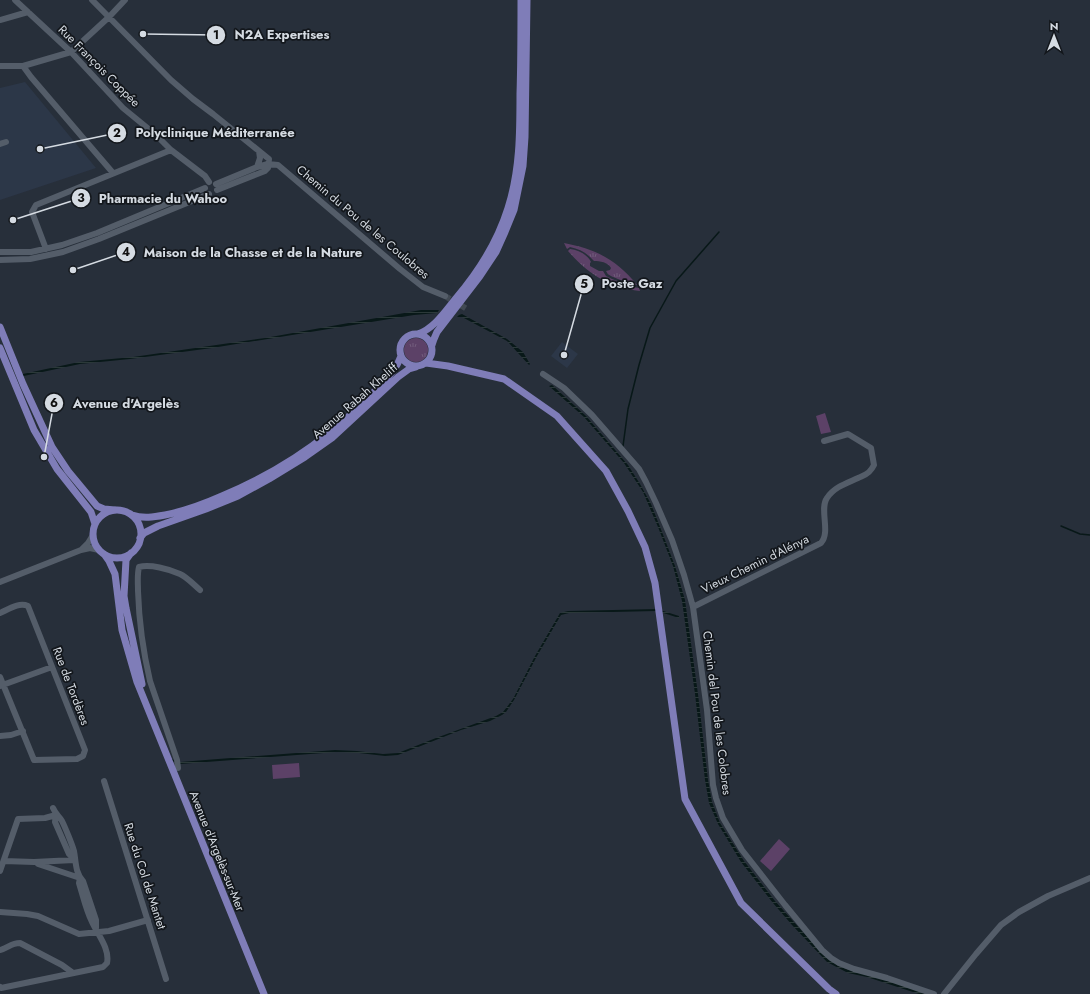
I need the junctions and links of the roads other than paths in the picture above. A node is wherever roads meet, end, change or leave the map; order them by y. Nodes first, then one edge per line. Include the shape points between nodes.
1 (15, 0) edge
2 (92, 0) edge
3 (125, 0) edge
4 (521, 0) edge
5 (527, 0) edge
6 (28, 12) junction
7 (108, 17) junction
8 (0, 20) edge
9 (71, 52) junction
10 (0, 66) edge
11 (23, 66) junction
12 (171, 150) junction
13 (259, 151) junction
14 (260, 158) junction
15 (268, 164) junction
16 (257, 167) junction
17 (113, 173) junction
18 (208, 182) junction
19 (216, 187) junction
20 (205, 188) junction
21 (209, 194) junction
22 (46, 249) junction
23 (0, 252) edge
24 (0, 260) edge
25 (445, 296) tunnel mouth
26 (0, 327) edge
27 (418, 334) junction
28 (0, 348) edge
29 (432, 349) junction
30 (401, 356) junction
31 (426, 363) junction
32 (448, 366) junction
33 (416, 367) junction
34 (543, 374) dead end
35 (824, 441) dead end
36 (115, 510) junction
37 (132, 515) junction
38 (95, 524) junction
39 (93, 535) junction
40 (140, 538) junction
41 (81, 550) junction
42 (101, 552) junction
43 (131, 553) junction
44 (0, 582) edge
45 (200, 590) dead end
46 (693, 607) junction
47 (0, 613) edge
48 (52, 667) junction
49 (0, 677) edge
50 (2, 686) edge
51 (151, 716) junction
52 (23, 731) junction
53 (0, 736) edge
54 (178, 768) dead end
55 (104, 781) dead end
56 (53, 808) dead end
57 (56, 815) junction
58 (74, 860) junction
59 (4, 861) junction
60 (34, 862) junction
61 (0, 871) edge
62 (80, 878) junction
63 (1090, 878) edge
64 (0, 912) edge
65 (148, 920) junction
66 (97, 932) junction
67 (0, 950) edge
68 (73, 973) junction
69 (166, 979) dead end
70 (0, 987) edge
71 (264, 994) edge
72 (836, 994) edge
73 (934, 994) edge
74 (944, 994) edge

1 - 6 street, Rue François Coppée
2 - 7 street
3 - 7 street
4 - 27 main road via 520,135 518,165 508,208 490,250 475,274 442,316 425,332
5 - 29 main road via 525,137 523,166 514,210 496,252 438,332
6 - 8 street
6 - 9 street, Rue François Coppée
7 - 9 street
7 - 13 street via 171,80
9 - 11 street
9 - 12 street, Rue François Coppée via 123,108
10 - 11 street
11 - 17 street
12 - 17 street
12 - 18 street, Rue François Coppée via 205,176
13 - 14 street
13 - 15 street via 269,159
14 - 15 street, Chemin du Pou de les Coulobres
14 - 16 street
15 - 16 street
15 - 19 street via 265,171
15 - 25 street, Chemin du Pou de les Coulobres via 278,165 423,287
16 - 19 street
17 - 22 street via 36,204 32,212
18 - 19 street via 214,182
18 - 20 street
19 - 21 street via 214,194
20 - 21 street
20 - 22 street via 97,233
21 - 24 street via 99,240 62,252 30,259
22 - 23 street via 31,252
26 - 36 main road via 52,447 97,506
27 - 29 main road via 427,338
27 - 30 main road via 409,335 402,342
28 - 38 main road via 34,430 57,469 91,512
29 - 31 main road
29 - 32 main road via 437,361
30 - 33 main road via 407,363
30 - 37 main road, Avenue Rabah Kheliff via 397,366 356,410 330,433 286,463 236,490 190,508 156,516
31 - 32 main road
31 - 33 main road
32 - 72 main road via 504,379 557,416 606,471 645,547 655,583 685,799 741,903
33 - 40 main road, Avenue Rabah Kheliff via 398,377 332,438 305,457 238,496 158,526
34 - 46 street, Chemin del Pou de les Colobres via 564,388 592,415 639,469 672,540
35 - 46 street, Vieux Chemin d’Alénya via 848,434 872,448 874,465 870,472 840,486 827,498 824,540
36 - 37 main road
36 - 38 main road via 103,514
37 - 40 main road via 140,528
38 - 39 main road
39 - 41 street
39 - 42 main road
40 - 43 main road
41 - 42 street via 90,548
41 - 44 street
42 - 43 main road via 117,558
42 - 51 main road, Avenue d'Argelès-sur-Mer via 109,561 114,574 128,652
43 - 51 main road, Avenue d'Argelès-sur-Mer via 126,560 124,596 138,668
45 - 54 street via 181,574 145,565 139,567 140,627 147,670
46 - 73 street, Chemin del Pou de les Colobres via 716,798 723,818 742,850 822,950 832,958 854,969
47 - 48 street, Rue de Tordères via 19,605 28,606
48 - 50 street
48 - 52 street, Rue de Tordères via 85,750 84,756 77,759 34,760
49 - 50 street
50 - 52 street
51 - 71 main road, Avenue d'Argelès-sur-Mer
52 - 53 street
55 - 65 street, Rue du Col de Mantet
56 - 57 street
57 - 58 street via 61,820 74,852
57 - 59 street via 18,819
58 - 60 street
58 - 62 street
59 - 60 street
59 - 61 street
60 - 62 street
62 - 66 street via 96,920
63 - 74 street via 1048,896 1019,912 1001,926
64 - 66 street via 38,916 79,934
65 - 66 street
65 - 69 street, Rue du Col de Mantet
66 - 68 street via 108,958 107,963 103,967
67 - 68 street via 13,943 20,943
68 - 70 street

